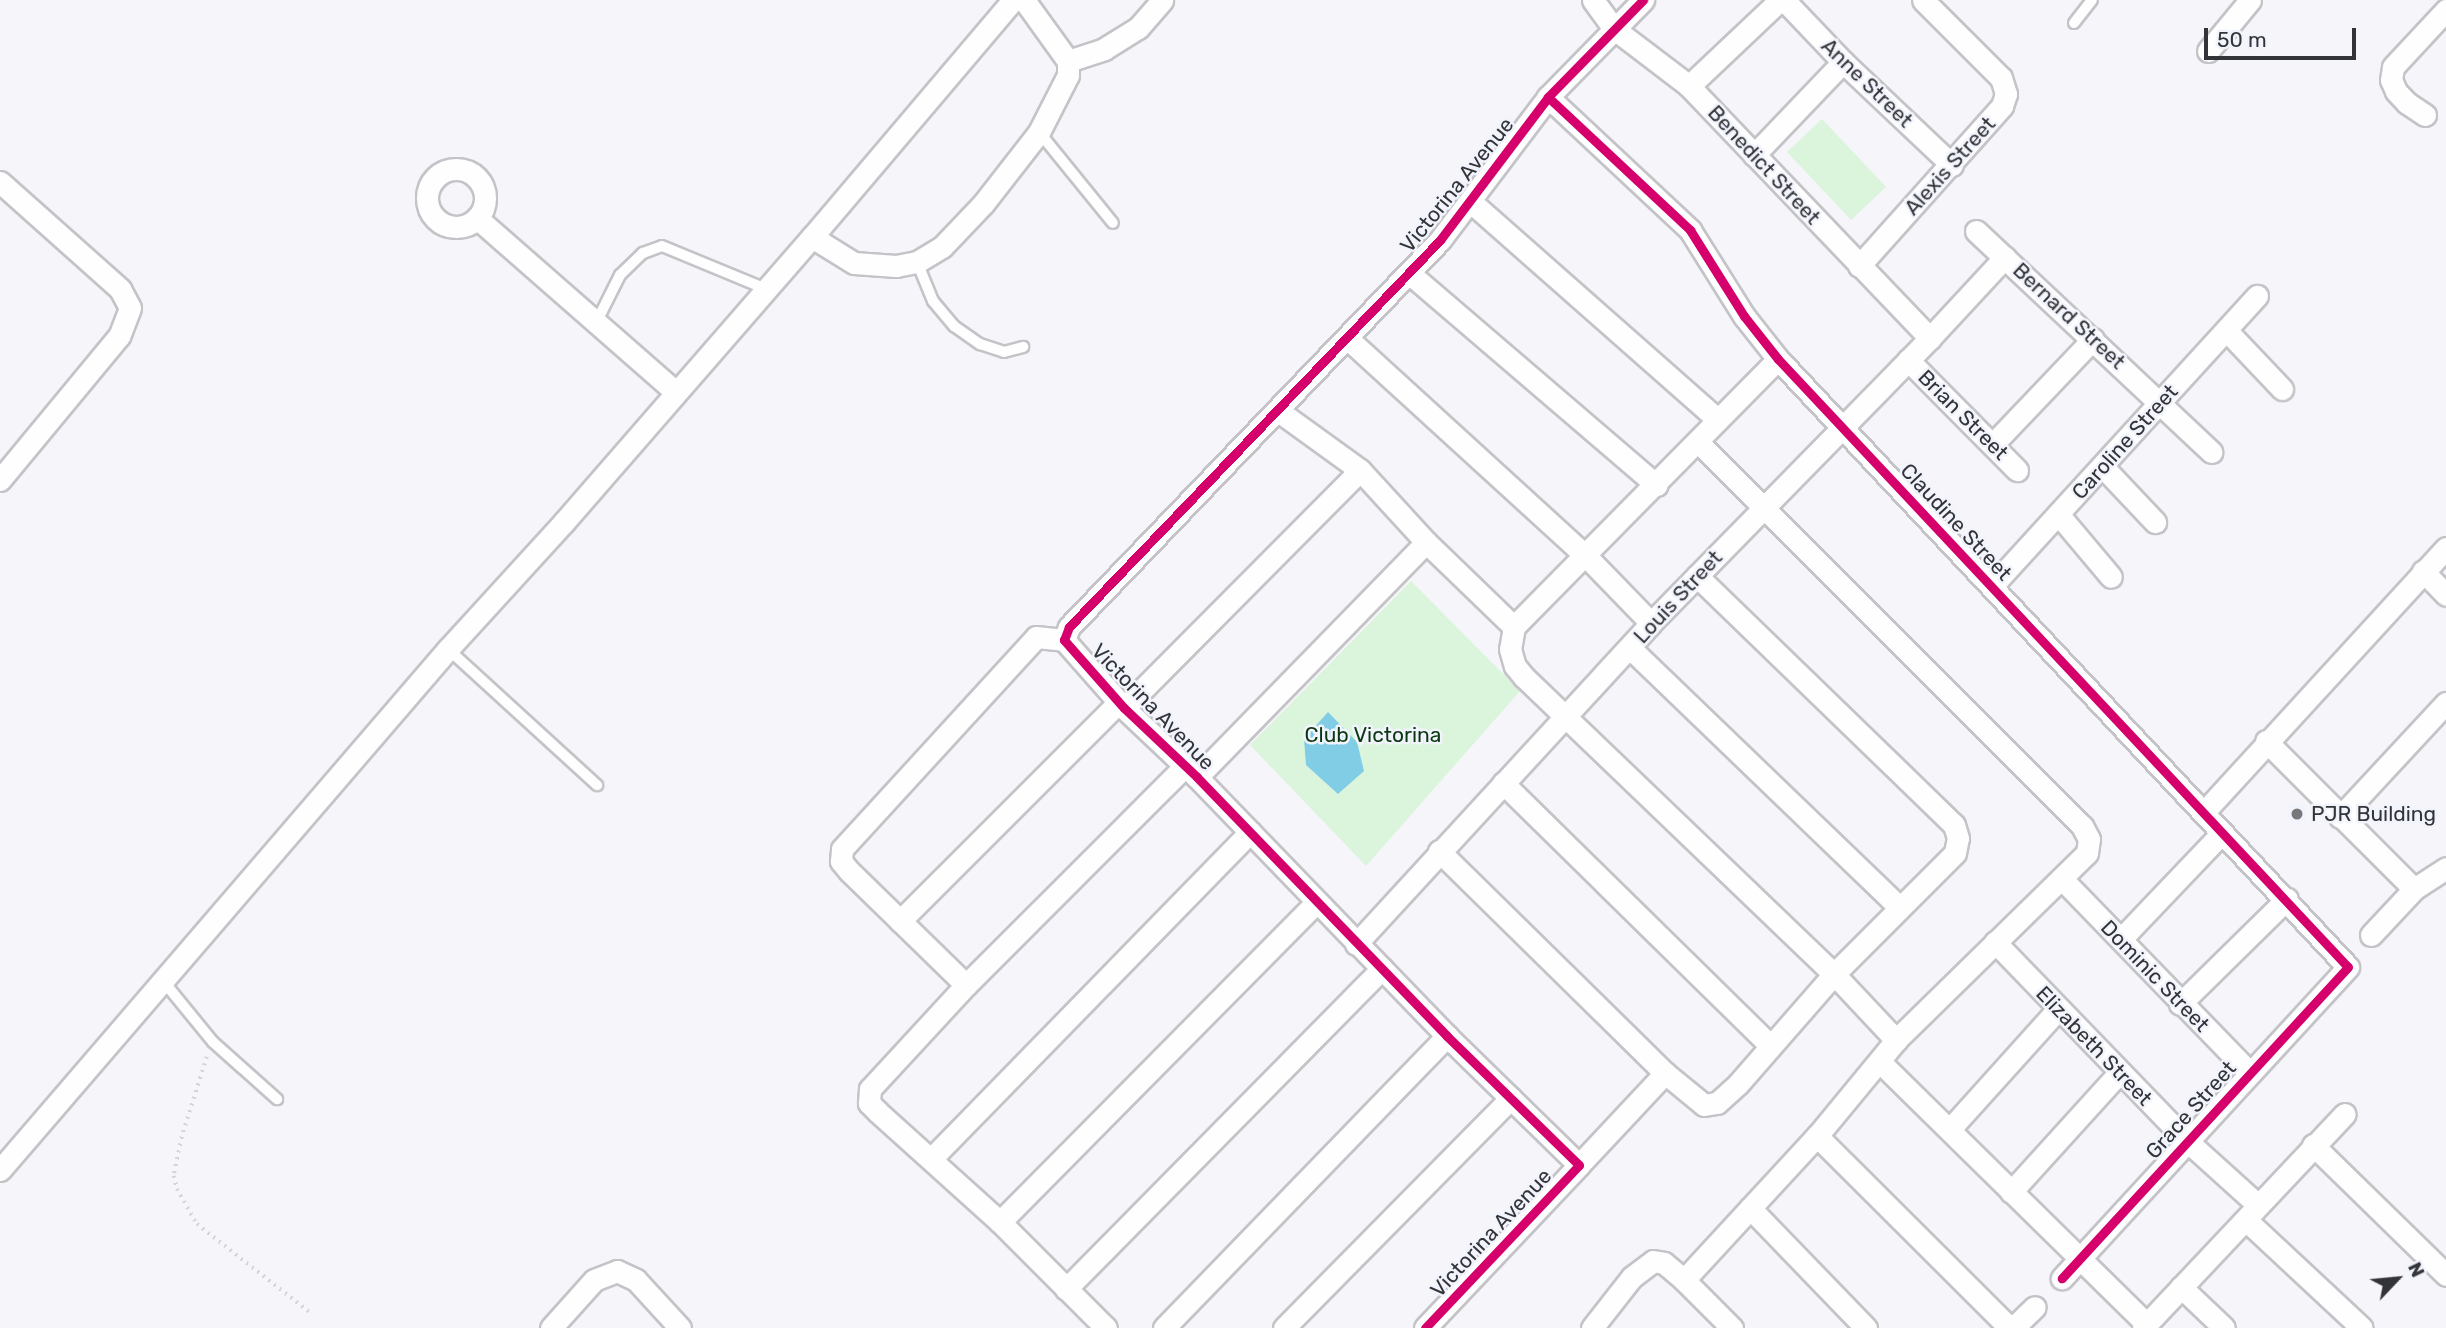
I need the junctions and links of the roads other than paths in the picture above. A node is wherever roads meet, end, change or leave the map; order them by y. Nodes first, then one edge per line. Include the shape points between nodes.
1 (1013, 0) edge
2 (1024, 0) edge
3 (1162, 0) edge
4 (1593, 0) edge
5 (1643, 0) edge
6 (1782, 0) edge
7 (1923, 0) edge
8 (2091, 0) edge
9 (2250, 0) edge
10 (2446, 10) edge
11 (2074, 23) dead end
12 (1614, 28) junction
13 (2208, 51) dead end
14 (1068, 61) junction
15 (1843, 62) junction
16 (1689, 86) junction
17 (1548, 97) junction
18 (2425, 115) dead end
19 (1039, 132) junction
20 (1754, 155) junction
21 (1952, 165) junction
22 (0, 182) edge
23 (1471, 202) junction
24 (477, 218) dead end
25 (1113, 223) dead end
26 (1976, 231) dead end
27 (812, 237) junction
28 (2005, 257) junction
29 (917, 262) junction
30 (1859, 265) junction
31 (1409, 273) junction
32 (766, 289) junction
33 (2257, 296) dead end
34 (596, 323) junction
35 (2227, 331) junction
36 (1347, 338) junction
37 (1930, 338) junction
38 (2093, 339) junction
39 (1023, 347) dead end
40 (1778, 359) junction
41 (1908, 360) junction
42 (2282, 388) dead end
43 (676, 392) junction
44 (2160, 403) junction
45 (1277, 410) junction
46 (1718, 421) junction
47 (1843, 426) junction
48 (1699, 443) junction
49 (1993, 444) junction
50 (2211, 452) dead end
51 (2103, 467) junction
52 (1360, 470) junction
53 (2017, 470) dead end
54 (0, 480) edge
55 (1656, 485) junction
56 (1762, 509) junction
57 (2059, 514) junction
58 (2155, 523) dead end
59 (1426, 542) junction
60 (2446, 548) edge
61 (1586, 556) junction
62 (2423, 572) junction
63 (1697, 576) junction
64 (2111, 577) dead end
65 (1992, 586) junction
66 (2446, 595) edge
67 (1651, 623) junction
68 (1514, 627) junction
69 (1064, 640) junction
70 (1630, 648) junction
71 (448, 649) junction
72 (2446, 704) edge
73 (1122, 705) junction
74 (1564, 715) junction
75 (2266, 741) junction
76 (1191, 772) junction
77 (1503, 783) junction
78 (597, 785) dead end
79 (2204, 811) junction
80 (2340, 817) junction
81 (1250, 832) junction
82 (2222, 833) junction
83 (1439, 851) junction
84 (2446, 867) edge
85 (2062, 879) junction
86 (2414, 888) junction
87 (2287, 900) junction
88 (1317, 902) junction
89 (1899, 907) junction
90 (900, 921) junction
91 (2371, 935) dead end
92 (2121, 939) junction
93 (1995, 942) junction
94 (1356, 944) junction
95 (2348, 967) joint
96 (1382, 969) junction
97 (1834, 974) junction
98 (164, 982) junction
99 (967, 985) junction
100 (2180, 1004) junction
101 (2058, 1009) junction
102 (1447, 1036) junction
103 (1896, 1040) junction
104 (1771, 1046) junction
105 (1880, 1062) junction
106 (2249, 1072) junction
107 (1665, 1073) junction
108 (2119, 1073) junction
109 (1511, 1098) junction
110 (277, 1099) dead end
111 (2345, 1114) dead end
112 (1950, 1129) junction
113 (1817, 1136) junction
114 (2186, 1140) junction
115 (2313, 1145) junction
116 (931, 1159) junction
117 (1579, 1165) junction
118 (0, 1170) edge
119 (2011, 1192) junction
120 (1750, 1208) junction
121 (2252, 1212) junction
122 (1000, 1222) junction
123 (2079, 1259) junction
124 (2446, 1275) edge
125 (2062, 1278) dead end
126 (1684, 1280) junction
127 (2181, 1287) junction
128 (1066, 1289) junction
129 (2035, 1307) dead end
130 (2145, 1326) edge
131 (551, 1328) edge
132 (680, 1328) edge
133 (1106, 1328) edge
134 (1164, 1328) edge
135 (1284, 1328) edge
136 (1425, 1328) edge
137 (1592, 1328) edge
138 (1732, 1328) edge
139 (1866, 1328) edge
140 (2012, 1328) edge
141 (2224, 1328) edge
142 (2362, 1328) edge

1 - 27 street
2 - 14 street
3 - 14 street via 1138,28 1104,49
4 - 12 street, Benedict Street
5 - 12 street, Victorina Avenue
6 - 15 street, Anne Street
6 - 16 street
7 - 21 street, Alexis Street via 2001,78 2006,94 2002,106
8 - 11 lane
9 - 13 street
10 - 18 street via 2393,67 2391,80 2396,91
12 - 16 street, Benedict Street
12 - 17 street, Victorina Avenue
14 - 19 street via 1068,75
15 - 20 street
15 - 21 street, Anne Street
16 - 20 street, Benedict Street
17 - 23 street, Victorina Avenue
17 - 40 street, Claudine Street via 1690,230 1744,316
19 - 25 lane
19 - 29 street via 983,204 942,247
20 - 30 street, Benedict Street
21 - 30 street, Alexis Street
22 - 54 street via 120,289 130,308 119,336
23 - 31 street, Victorina Avenue
23 - 46 street
24 - 34 street
26 - 28 street, Bernard Street
27 - 29 street via 854,262 896,266
27 - 32 street
28 - 37 street, Louis Street
28 - 38 street, Bernard Street
29 - 39 lane via 933,302 954,326 980,344 1004,352
30 - 37 street, Benedict Street
31 - 36 street, Victorina Avenue
31 - 55 street
32 - 34 lane via 662,246 643,253 620,275
32 - 43 street
33 - 35 street, Caroline Street
34 - 43 street
35 - 42 street
35 - 44 street, Caroline Street
36 - 45 street, Victorina Avenue
36 - 61 street
37 - 41 street, Louis Street
38 - 44 street, Bernard Street
38 - 49 street
40 - 46 street
40 - 47 street, Claudine Street
41 - 47 street, Louis Street
41 - 49 street, Brian Street
43 - 71 street
44 - 50 street, Bernard Street
44 - 51 street, Caroline Street
45 - 52 street
45 - 69 street, Victorina Avenue via 1069,628
46 - 48 street
47 - 56 street, Louis Street
47 - 65 street, Claudine Street
48 - 55 street
48 - 56 street
49 - 53 street, Brian Street
51 - 57 street, Caroline Street
51 - 58 street
52 - 59 street
52 - 73 street
55 - 61 street
56 - 63 street, Louis Street
56 - 85 street via 2082,825 2089,839 2087,853
57 - 64 street
57 - 65 street, Caroline Street
59 - 68 street
59 - 76 street
60 - 62 street
61 - 67 street
61 - 68 street
62 - 66 street
62 - 75 street
63 - 67 street, Louis Street
63 - 89 street via 1954,825 1958,838 1955,853
65 - 79 street, Claudine Street
67 - 70 street, Louis Street
68 - 74 street via 1510,649 1516,666
69 - 73 street, Victorina Avenue
69 - 90 street via 1036,637 842,849 841,861 849,871
70 - 74 street, Louis Street
70 - 89 street
71 - 78 lane
71 - 98 street
72 - 80 street
73 - 76 street, Victorina Avenue
73 - 90 street
74 - 77 street, Louis Street
74 - 97 street
75 - 79 street
75 - 80 street
76 - 81 street, Victorina Avenue
76 - 99 street
77 - 83 street, Louis Street
77 - 104 street
79 - 82 street, Claudine Street
80 - 86 street
81 - 88 street, Victorina Avenue
81 - 116 street
82 - 87 street, Claudine Street
82 - 92 street
83 - 94 street, Louis Street
83 - 107 street
84 - 86 street
85 - 92 street, Dominic Street
85 - 93 street
86 - 91 street
87 - 95 street, Claudine Street
87 - 100 street
88 - 94 street, Victorina Avenue
88 - 122 street
89 - 97 street
90 - 99 street
92 - 100 street, Dominic Street
93 - 101 street, Elizabeth Street
93 - 103 street
94 - 96 street, Victorina Avenue
95 - 106 street, Grace Street
96 - 102 street, Victorina Avenue
96 - 128 street
97 - 103 street
97 - 104 street
98 - 110 lane via 212,1042
98 - 118 street
99 - 116 street via 870,1089 869,1103
100 - 106 street, Dominic Street
101 - 108 street, Elizabeth Street
101 - 112 street
102 - 109 street, Victorina Avenue
102 - 134 street
103 - 105 street
104 - 107 street via 1717,1103 1704,1105
105 - 112 street
105 - 113 street
106 - 114 street, Grace Street
107 - 117 street
108 - 114 street, Elizabeth Street
108 - 119 street
109 - 117 street, Victorina Avenue
109 - 135 street
111 - 115 street
112 - 119 street
113 - 120 street
113 - 140 street
114 - 121 street, Elizabeth Street
114 - 123 street, Grace Street
115 - 121 street
115 - 124 street
116 - 122 street
117 - 136 street, Victorina Avenue
119 - 123 street
120 - 126 street
120 - 139 street
121 - 127 street
121 - 142 street, Elizabeth Street
122 - 128 street
123 - 125 street, Grace Street
123 - 130 street
126 - 137 street via 1664,1263 1653,1261 1632,1277
126 - 138 street
127 - 130 street
127 - 141 street
128 - 133 street
129 - 140 street
131 - 132 street via 594,1280 617,1271 636,1280

